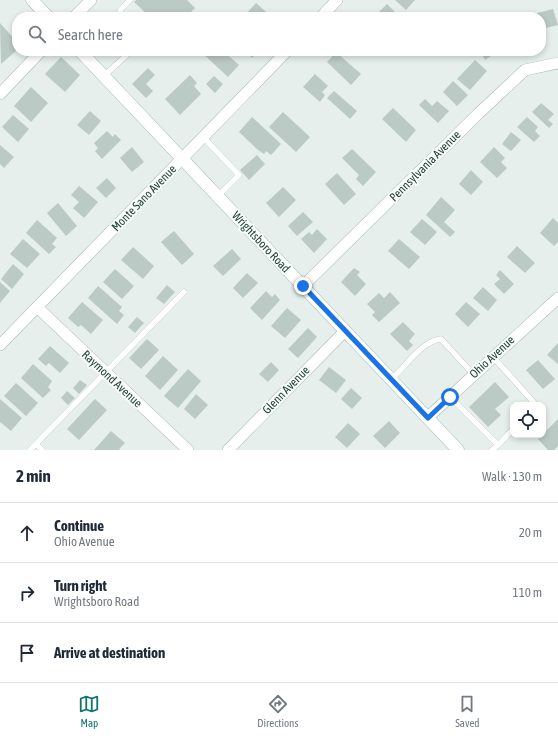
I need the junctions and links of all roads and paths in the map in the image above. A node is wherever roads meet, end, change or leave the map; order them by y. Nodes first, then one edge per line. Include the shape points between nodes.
1 (32, 0) edge
2 (91, 0) edge
3 (130, 0) edge
4 (337, 0) edge
5 (43, 12) edge
6 (79, 12) edge
7 (120, 12) edge
8 (325, 12) edge
9 (37, 56) edge
10 (85, 56) edge
11 (126, 56) edge
12 (282, 56) edge
13 (558, 63) edge
14 (104, 76) junction
15 (0, 94) edge
16 (203, 138) junction
17 (182, 159) junction
18 (218, 197) junction
19 (303, 286) junction
20 (184, 292) dead end
21 (558, 298) edge
22 (37, 307) junction
23 (345, 331) junction
24 (0, 345) edge
25 (493, 357) junction
26 (105, 372) junction
27 (474, 375) junction
28 (391, 380) junction
29 (450, 397) junction
30 (533, 402) edge
31 (428, 418) junction
32 (510, 432) edge
33 (36, 444) junction
34 (498, 445) junction
35 (30, 450) edge
36 (42, 450) edge
37 (188, 450) edge
38 (228, 450) edge
39 (458, 450) edge
40 (492, 450) edge

1 - 5 main road
2 - 6 street
3 - 7 lane
4 - 8 street
9 - 15 street
10 - 14 main road, Wrightsboro Road
11 - 14 lane
12 - 16 street, Monte Sano Avenue
13 - 19 street, Pennsylvania Avenue via 525,70
14 - 17 main road, Wrightsboro Road
16 - 17 street, Monte Sano Avenue
16 - 18 lane via 239,175
17 - 18 main road, Wrightsboro Road
17 - 22 street, Monte Sano Avenue
18 - 19 main road, Wrightsboro Road
19 - 23 main road, Wrightsboro Road
20 - 26 lane
21 - 25 street, Ohio Avenue
22 - 24 street, Monte Sano Avenue
22 - 26 street, Raymond Avenue
23 - 28 main road, Wrightsboro Road
23 - 38 street, Glenn Avenue
25 - 27 street, Ohio Avenue
25 - 30 lane
26 - 33 lane
26 - 37 street, Raymond Avenue
27 - 28 lane via 441,339 433,340 422,349
27 - 29 street, Ohio Avenue
28 - 31 main road, Wrightsboro Road
29 - 31 street, Ohio Avenue
29 - 34 lane
31 - 39 main road, Wrightsboro Road
32 - 34 lane
33 - 35 lane
33 - 36 lane
34 - 40 lane

